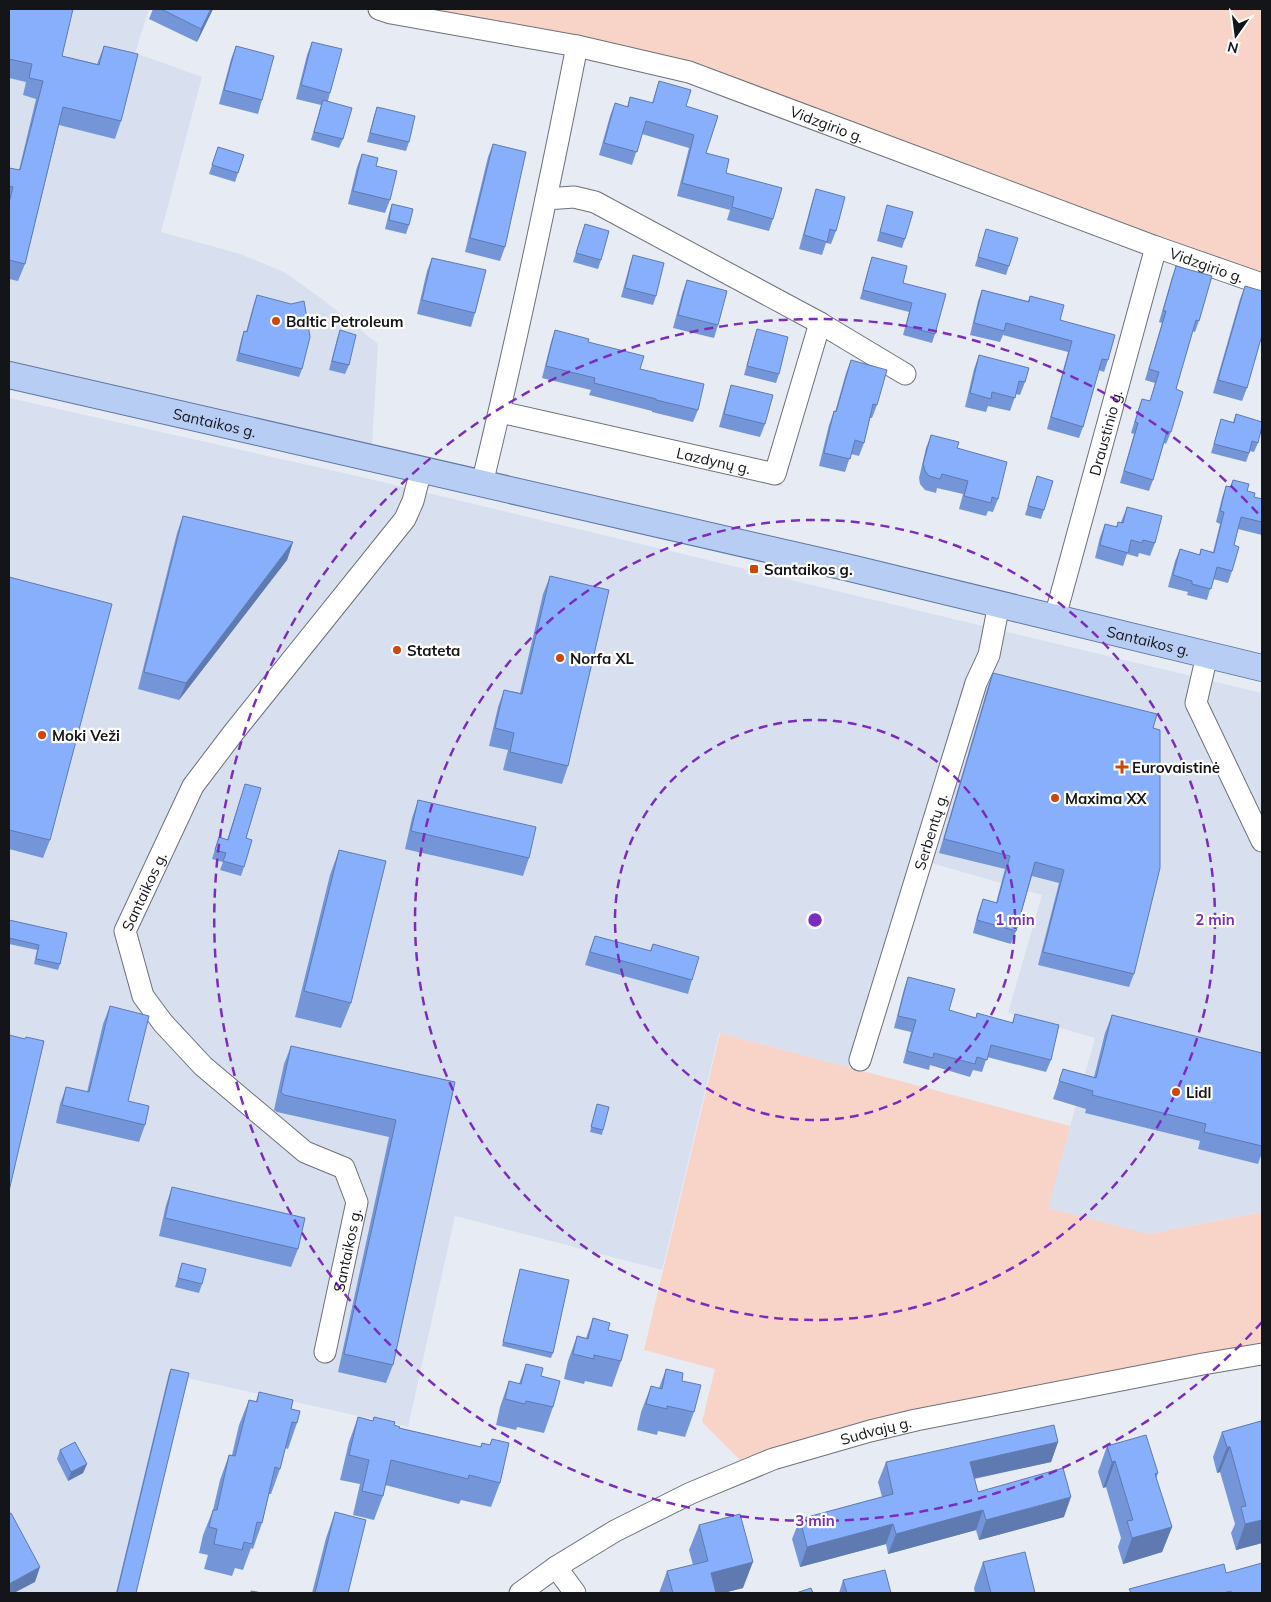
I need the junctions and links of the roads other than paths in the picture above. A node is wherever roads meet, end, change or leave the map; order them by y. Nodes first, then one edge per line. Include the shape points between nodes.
1 (379, 9) edge
2 (576, 46) junction
3 (546, 199) junction
4 (1156, 247) junction
5 (1262, 284) edge
6 (820, 323) junction
7 (905, 374) dead end
8 (9, 375) edge
9 (500, 412) junction
10 (421, 470) junction
11 (482, 484) junction
12 (999, 604) junction
13 (1055, 617) junction
14 (1207, 655) junction
15 (1262, 668) edge
16 (1262, 841) edge
17 (860, 1060) dead end
18 (325, 1352) dead end
19 (1262, 1354) edge
20 (556, 1567) junction
21 (520, 1593) edge
22 (576, 1593) edge

1 - 2 street, Vidzgirio g.
2 - 3 street
2 - 4 street, Vidzgirio g. via 689,72
3 - 6 street via 574,197 595,202
3 - 9 street
4 - 5 street, Vidzgirio g.
4 - 13 street, Draustinio g.
6 - 7 street
6 - 9 street, Lazdynų g. via 775,474
8 - 10 main road, Santaikos g.
9 - 11 street
10 - 11 main road, Santaikos g.
10 - 18 street, Santaikos g. via 404,519 193,786 125,931 143,996 169,1030 203,1066 305,1152 344,1168 357,1202
11 - 12 main road, Santaikos g.
12 - 13 main road, Santaikos g.
12 - 17 street, Serbentų g. via 989,656 976,683
13 - 14 main road, Santaikos g.
14 - 15 main road, Santaikos g.
14 - 16 street via 1196,703
19 - 20 street, Sudvajų g. via 916,1420 773,1458 651,1511
20 - 21 street, Sudvajų g.
20 - 22 street

